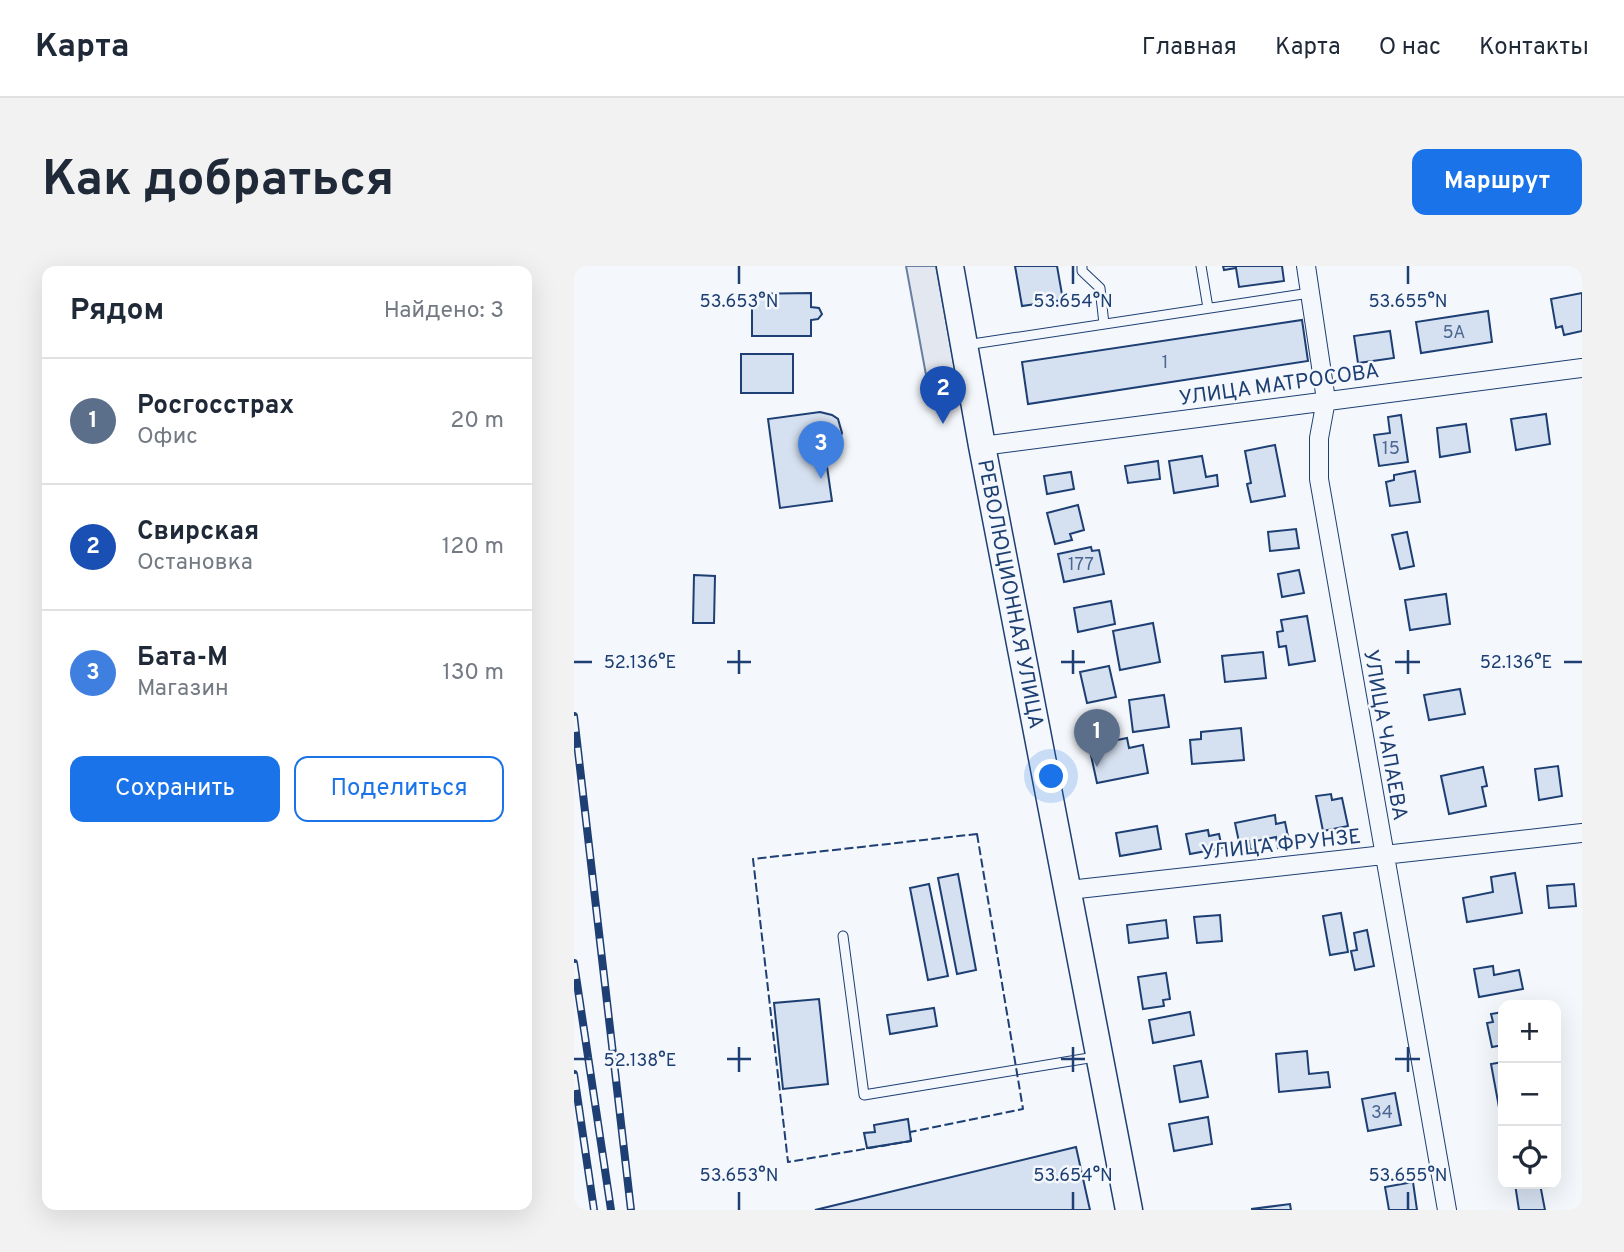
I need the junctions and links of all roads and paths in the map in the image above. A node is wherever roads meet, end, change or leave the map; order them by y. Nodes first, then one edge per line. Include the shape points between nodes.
1 (950, 266) edge
2 (1082, 266) edge
3 (1201, 266) edge
4 (1306, 266) edge
5 (1310, 293) junction
6 (1208, 308) junction
7 (1104, 324) junction
8 (964, 345) junction
9 (1582, 368) edge
10 (1326, 400) junction
11 (982, 446) junction
12 (1582, 833) edge
13 (1384, 855) junction
14 (1069, 890) junction
15 (843, 936) dead end
16 (1101, 1057) junction
17 (1129, 1210) edge
18 (1447, 1210) edge

1 - 8 main road, РЕВОЛЮЦИОННАЯ УЛИЦА
2 - 7 lane via 1100,288
3 - 6 lane
4 - 5 street, УЛИЦА ЧАПАЕВА
5 - 6 lane
5 - 10 street, УЛИЦА ЧАПАЕВА
6 - 7 lane
7 - 8 lane
8 - 11 main road, РЕВОЛЮЦИОННАЯ УЛИЦА
9 - 10 street, УЛИЦА МАТРОСОВА
10 - 11 street, УЛИЦА МАТРОСОВА
10 - 13 street, УЛИЦА ЧАПАЕВА via 1319,438 1319,479
11 - 14 main road, РЕВОЛЮЦИОННАЯ УЛИЦА
12 - 13 street, УЛИЦА ФРУНЗЕ
13 - 14 street, УЛИЦА ФРУНЗЕ
13 - 18 street, УЛИЦА ЧАПАЕВА
14 - 16 main road, РЕВОЛЮЦИОННАЯ УЛИЦА
15 - 16 lane via 864,1095
16 - 17 main road, РЕВОЛЮЦИОННАЯ УЛИЦА

